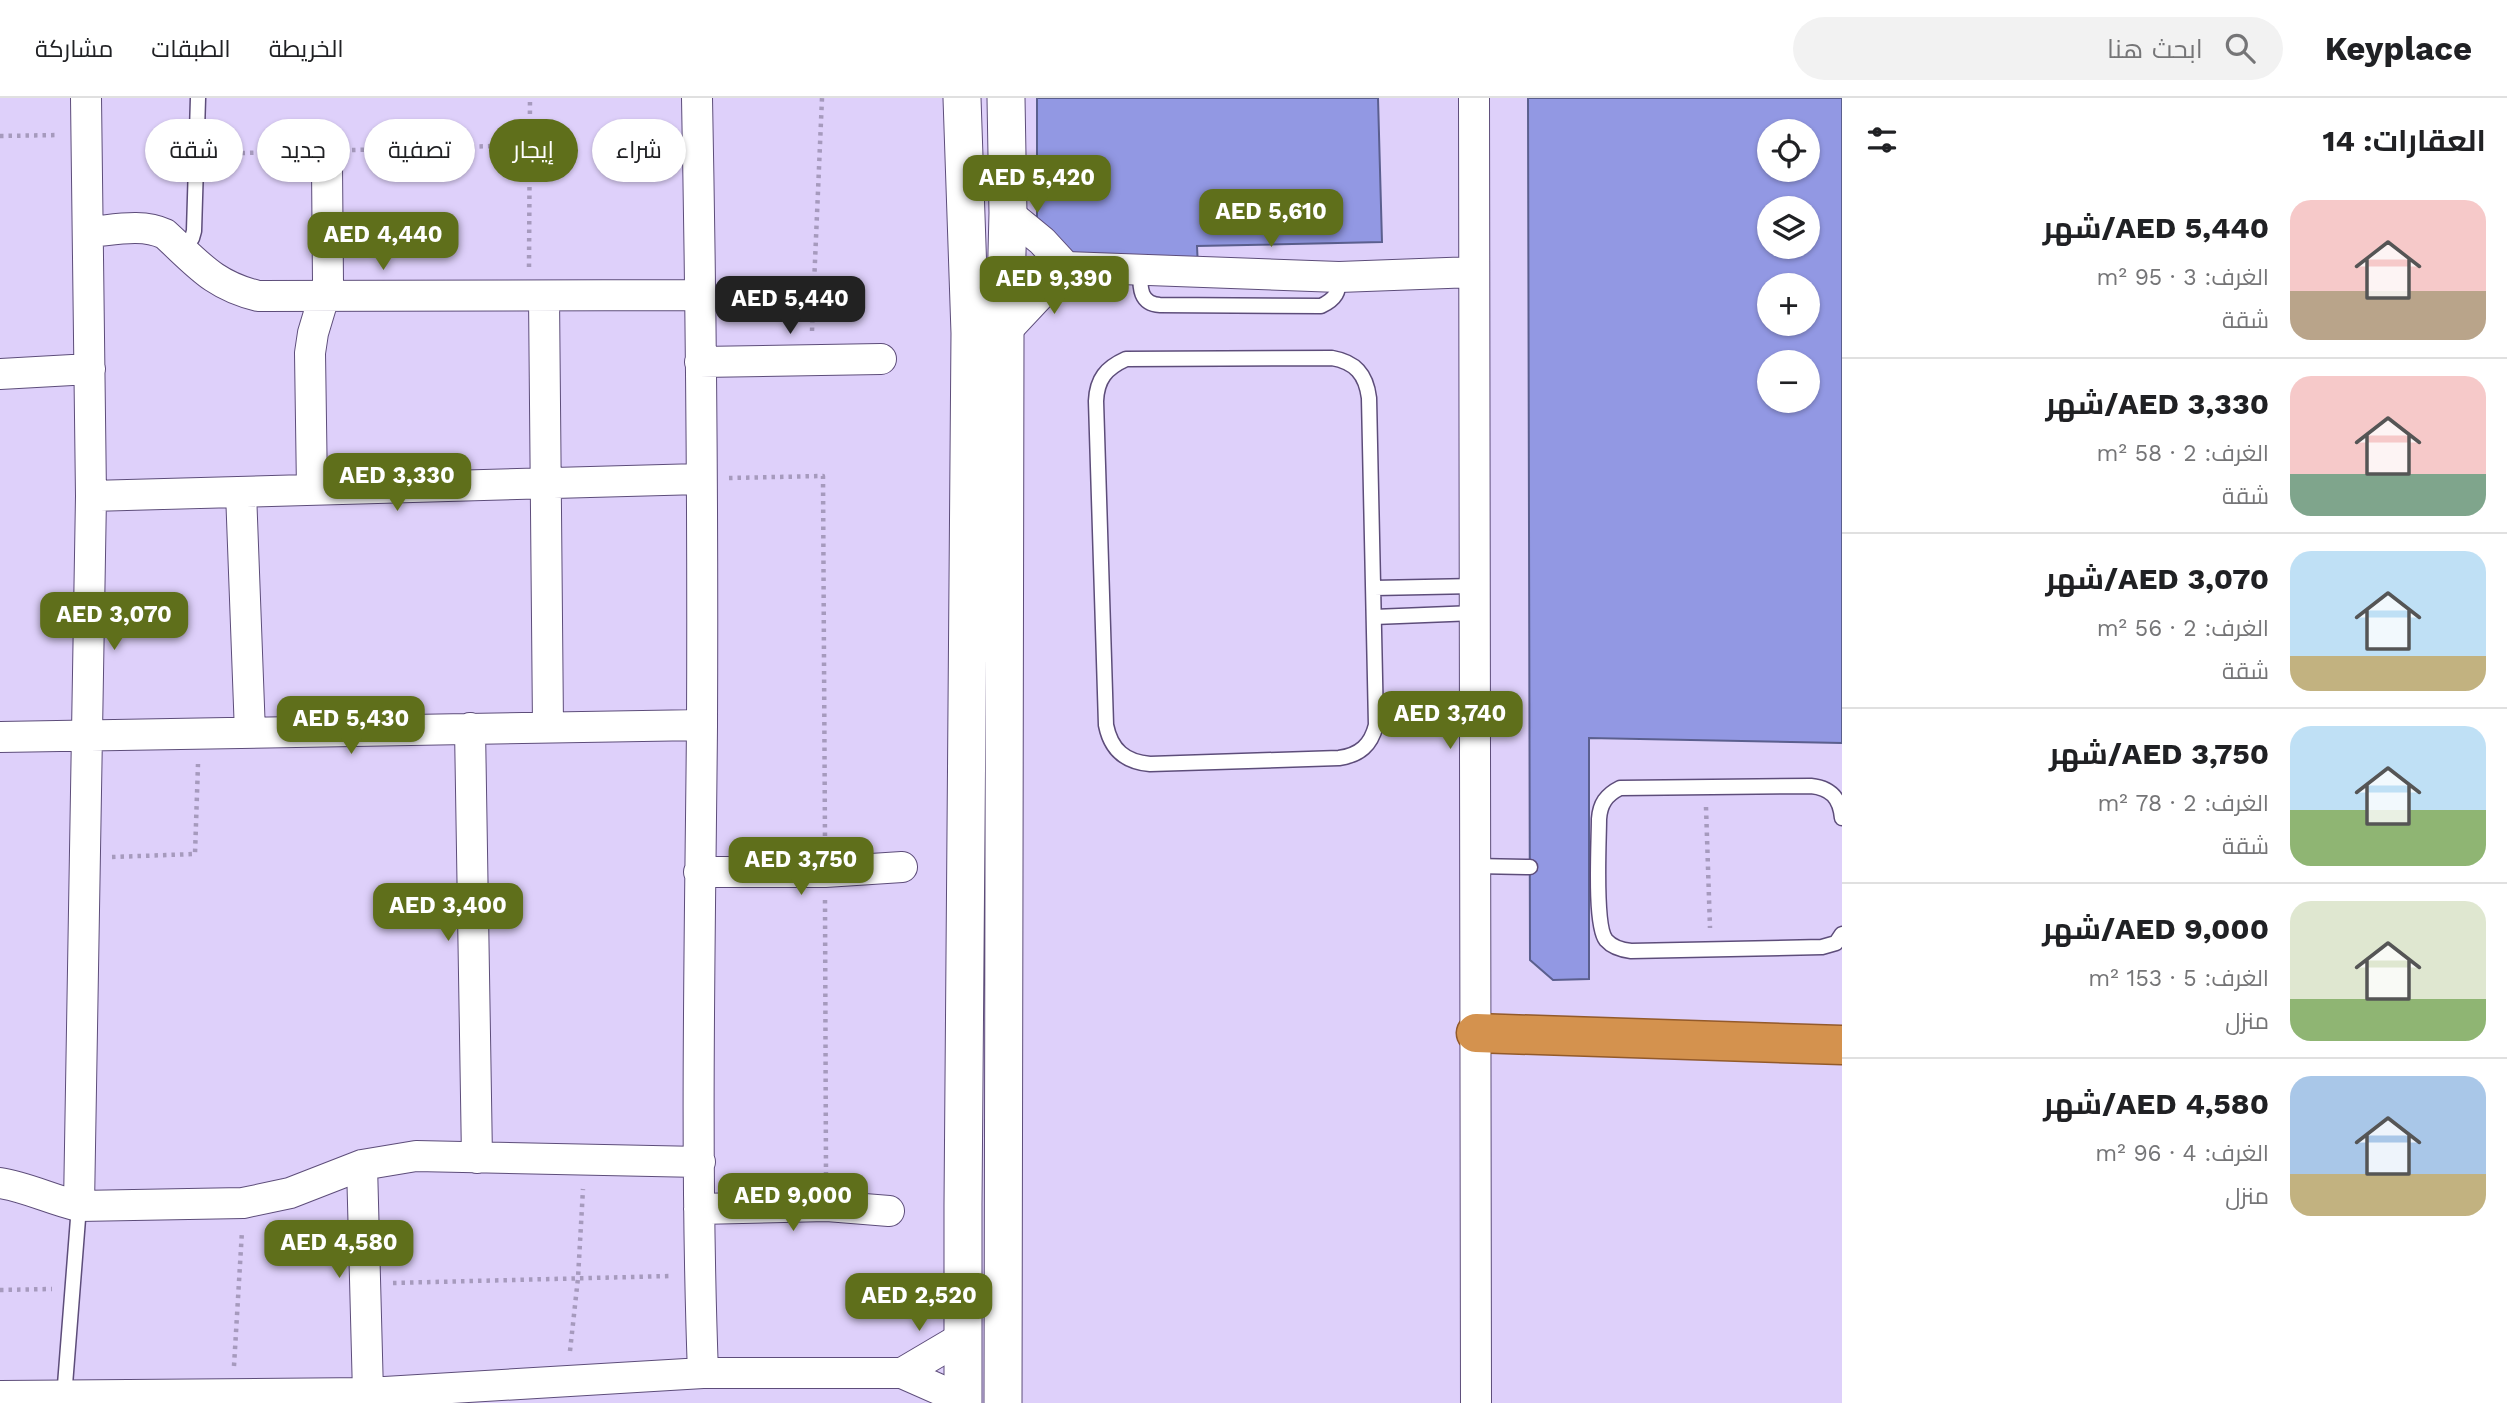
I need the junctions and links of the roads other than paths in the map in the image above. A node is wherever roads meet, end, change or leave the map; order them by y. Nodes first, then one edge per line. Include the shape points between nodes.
1 (86, 98) edge
2 (198, 98) edge
3 (697, 98) edge
4 (962, 98) edge
5 (1006, 98) edge
6 (1474, 98) edge
7 (327, 182) edge
8 (1008, 213) junction
9 (89, 232) junction
10 (183, 251) junction
11 (1066, 267) junction
12 (1474, 272) junction
13 (700, 295) junction
14 (536, 296) junction
15 (325, 298) junction
16 (1005, 331) junction
17 (881, 359) dead end
18 (700, 362) junction
19 (90, 369) junction
20 (0, 374) edge
21 (700, 479) junction
22 (546, 483) junction
23 (312, 490) junction
24 (241, 492) junction
25 (91, 496) junction
26 (1374, 588) junction
27 (1475, 600) junction
28 (1374, 617) junction
29 (702, 725) junction
30 (548, 727) junction
31 (470, 728) junction
32 (250, 733) junction
33 (0, 737) edge
34 (87, 737) junction
35 (1842, 818) edge
36 (1475, 866) junction
37 (902, 867) dead end
38 (1530, 867) dead end
39 (699, 872) junction
40 (1842, 934) edge
41 (1476, 1032) junction
42 (1842, 1045) edge
43 (477, 1158) junction
44 (700, 1162) junction
45 (362, 1164) junction
46 (0, 1183) edge
47 (79, 1206) junction
48 (699, 1209) junction
49 (889, 1210) dead end
50 (962, 1337) junction
51 (704, 1373) junction
52 (902, 1373) junction
53 (368, 1393) junction
54 (0, 1396) edge
55 (60, 1399) edge
56 (177, 1399) edge
57 (963, 1401) edge
58 (1003, 1403) edge
59 (1476, 1403) edge

1 - 9 street
2 - 10 lane via 194,231
3 - 13 street
4 - 50 street via 970,333
5 - 8 street
6 - 12 street
7 - 15 street
8 - 11 street
8 - 16 street
9 - 10 street via 149,229 165,234
9 - 19 street
10 - 15 street via 214,279 243,292 274,298
11 - 12 street via 1339,276
11 - 16 street
12 - 27 street
13 - 14 street
13 - 18 street
14 - 15 street
14 - 22 street
15 - 23 street via 310,353
16 - 58 street
17 - 18 street
18 - 21 street
19 - 20 street
19 - 25 street
21 - 22 street
21 - 29 street
22 - 23 street
22 - 30 street
23 - 24 street
24 - 25 street
24 - 32 street
25 - 34 street
26 - 27 lane
26 - 28 lane
26 - 28 lane via 1369,398 1363,374 1354,366 1332,358 1126,359 1107,370 1097,390 1096,412 1106,725 1115,750 1125,758 1150,764 1339,758 1360,752 1376,725
27 - 28 lane
27 - 36 street
29 - 30 street
29 - 39 street
30 - 31 street
31 - 32 street
31 - 43 street
32 - 34 street
33 - 34 street
34 - 47 street
35 - 40 lane via 1836,797 1820,787 1630,787 1611,792 1599,809 1594,867 1600,924 1614,947 1631,951 1822,947 1836,943
36 - 38 lane
36 - 41 street
37 - 39 street
39 - 44 street
41 - 42 highway
41 - 59 street
43 - 44 street
43 - 45 street via 416,1156
44 - 48 street
45 - 47 street via 290,1193 243,1203
45 - 53 street
46 - 47 street
47 - 55 lane
48 - 49 street via 827,1206
48 - 51 street
50 - 52 street
50 - 57 street
51 - 52 street
51 - 53 street
52 - 57 street
53 - 56 street
54 - 55 street
55 - 56 street

